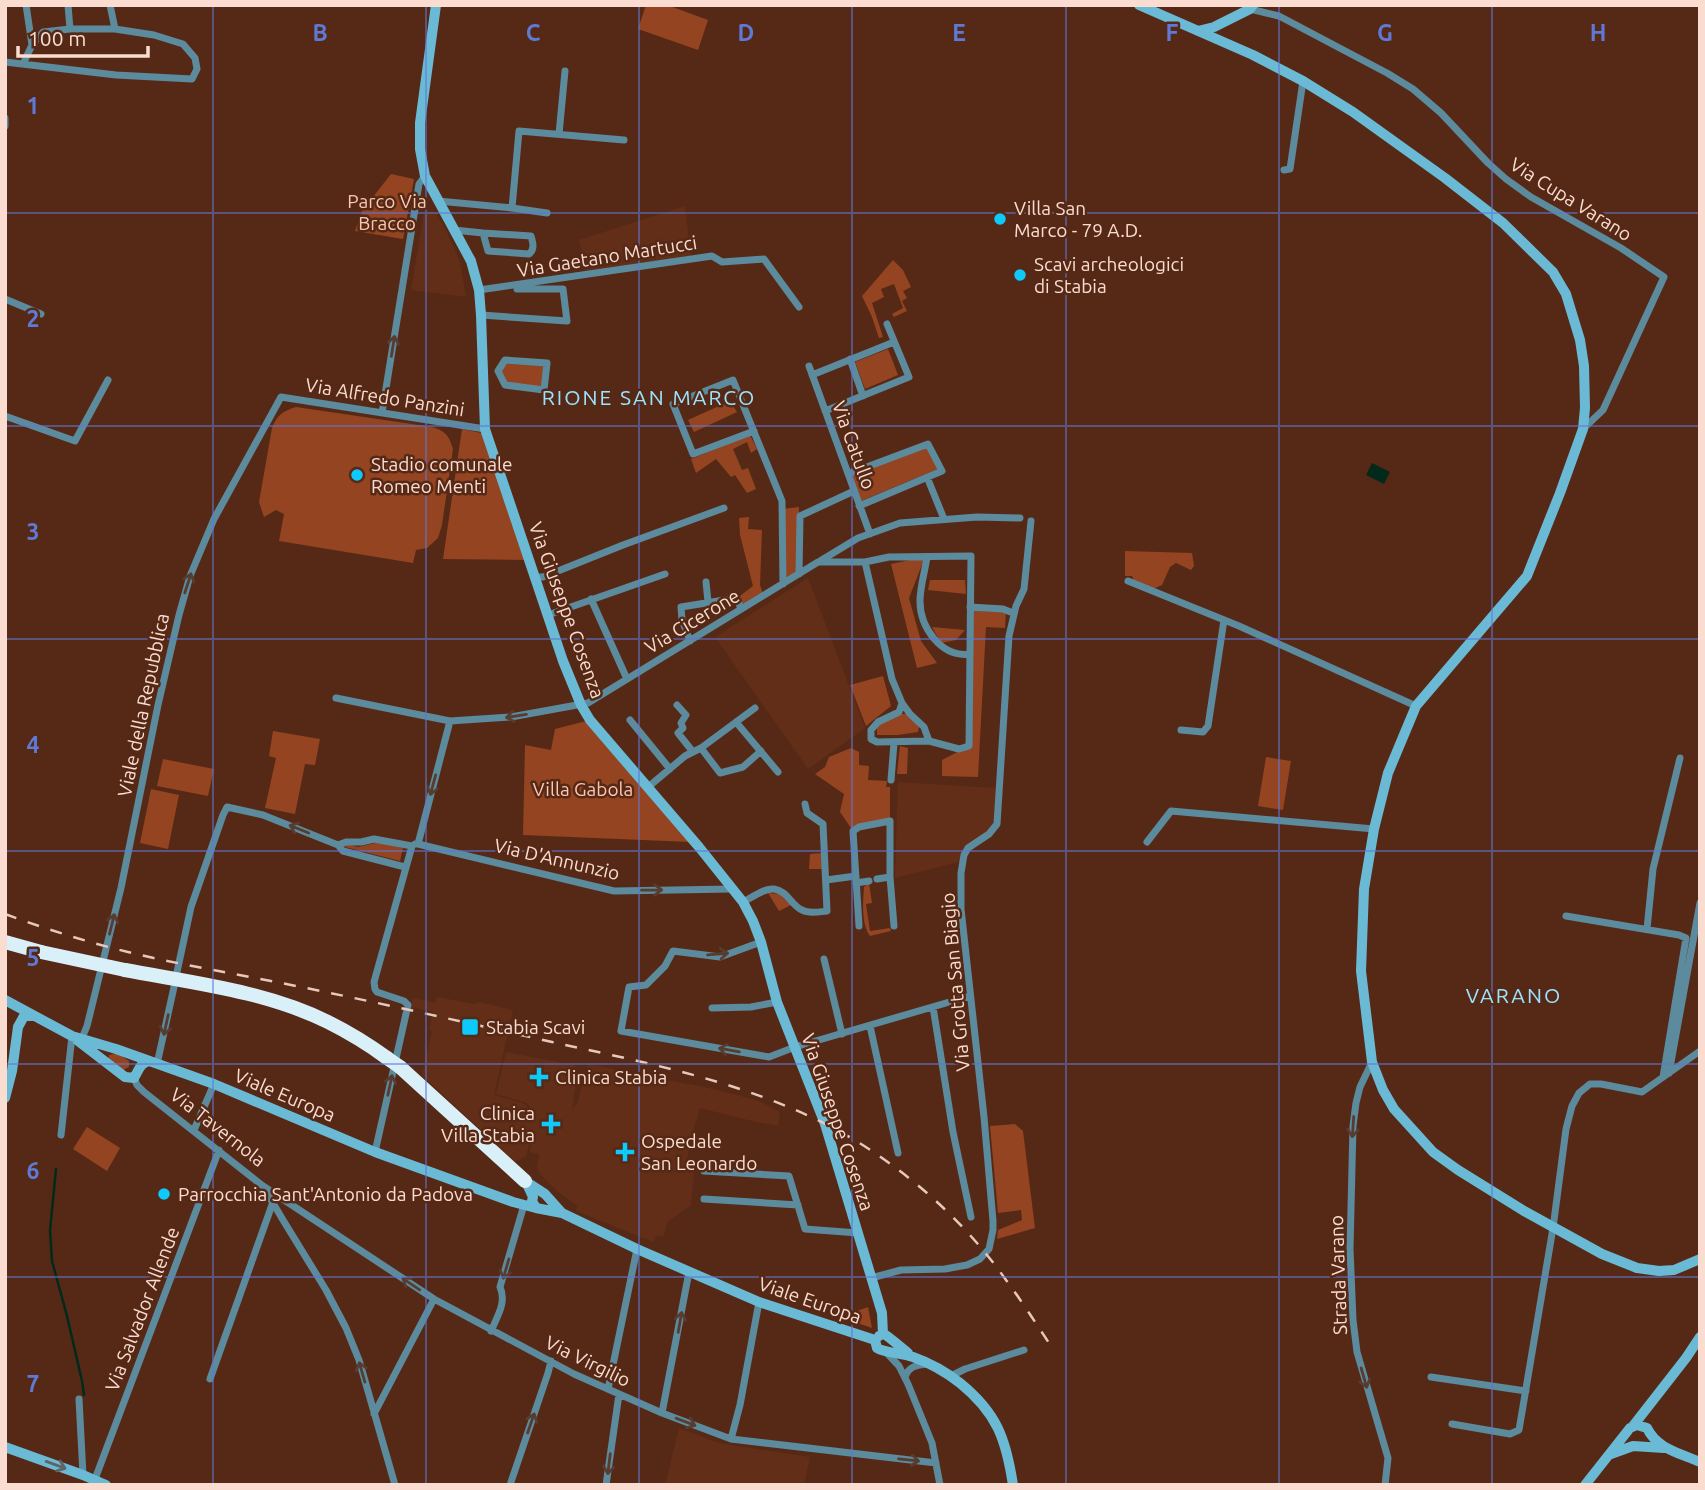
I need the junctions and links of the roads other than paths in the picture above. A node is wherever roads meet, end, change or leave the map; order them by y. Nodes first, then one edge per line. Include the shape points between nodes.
1 (26, 5) edge
2 (68, 5) edge
3 (110, 5) edge
4 (436, 5) edge
5 (1139, 5) edge
6 (1252, 7) edge
7 (70, 29) junction
8 (115, 29) junction
9 (1198, 31) junction
10 (32, 45) junction
11 (5, 62) edge
12 (23, 64) junction
13 (565, 71) dead end
14 (1303, 81) junction
15 (5, 118) edge
16 (5, 126) edge
17 (559, 134) junction
18 (624, 140) dead end
19 (1284, 170) dead end
20 (425, 176) junction
21 (437, 201) junction
22 (512, 208) junction
23 (547, 212) dead end
24 (454, 230) junction
25 (483, 233) junction
26 (515, 289) dead end
27 (479, 290) junction
28 (5, 299) edge
29 (799, 307) dead end
30 (41, 314) dead end
31 (481, 315) junction
32 (887, 324) dead end
33 (894, 342) junction
34 (850, 359) junction
35 (809, 366) dead end
36 (484, 370) junction
37 (498, 371) junction
38 (813, 375) junction
39 (108, 380) dead end
40 (863, 396) junction
41 (281, 397) joint
42 (825, 411) junction
43 (382, 413) junction
44 (5, 416) edge
45 (485, 429) junction
46 (1583, 429) junction
47 (754, 431) junction
48 (848, 474) junction
49 (928, 477) junction
50 (854, 491) junction
51 (859, 506) junction
52 (724, 508) dead end
53 (1020, 518) dead end
54 (944, 519) junction
55 (1031, 521) dead end
56 (870, 534) junction
57 (927, 557) junction
58 (818, 562) junction
59 (864, 562) junction
60 (665, 574) dead end
61 (799, 574) junction
62 (536, 577) junction
63 (706, 582) dead end
64 (1128, 582) dead end
65 (783, 584) junction
66 (591, 599) junction
67 (708, 602) junction
68 (970, 607) junction
69 (741, 609) junction
70 (1013, 613) junction
71 (548, 615) junction
72 (1224, 620) junction
73 (690, 641) junction
74 (970, 654) junction
75 (627, 679) junction
76 (336, 698) dead end
77 (902, 703) junction
78 (581, 705) junction
79 (677, 705) dead end
80 (1416, 706) junction
81 (755, 708) dead end
82 (630, 720) dead end
83 (450, 721) junction
84 (736, 722) junction
85 (1181, 730) dead end
86 (929, 741) junction
87 (894, 743) junction
88 (701, 748) junction
89 (761, 751) junction
90 (693, 752) junction
91 (1679, 758) dead end
92 (670, 769) junction
93 (778, 772) dead end
94 (891, 780) dead end
95 (647, 788) junction
96 (805, 804) dead end
97 (1374, 829) junction
98 (1147, 842) dead end
99 (338, 845) junction
100 (415, 845) junction
101 (405, 867) junction
102 (890, 877) junction
103 (826, 880) junction
104 (856, 880) junction
105 (733, 889) junction
106 (743, 902) junction
107 (1700, 903) edge
108 (1566, 916) dead end
109 (859, 926) dead end
110 (894, 926) dead end
111 (1647, 929) junction
112 (5, 942) edge
113 (761, 942) junction
114 (824, 959) dead end
115 (177, 972) dead end
116 (174, 987) dead end
117 (970, 996) junction
118 (7, 1001) edge
119 (778, 1002) junction
120 (933, 1007) junction
121 (712, 1009) dead end
122 (34, 1016) junction
123 (870, 1026) junction
124 (18, 1027) junction
125 (842, 1034) junction
126 (77, 1037) junction
127 (795, 1047) junction
128 (116, 1049) junction
129 (1700, 1051) edge
130 (146, 1062) junction
131 (1372, 1062) junction
132 (106, 1064) junction
133 (1666, 1075) junction
134 (134, 1077) junction
135 (214, 1084) junction
136 (5, 1098) edge
137 (194, 1130) junction
138 (61, 1135) dead end
139 (219, 1150) junction
140 (375, 1152) junction
141 (898, 1153) dead end
142 (704, 1171) dead end
143 (525, 1181) joint
144 (263, 1186) junction
145 (704, 1199) dead end
146 (537, 1201) junction
147 (273, 1202) junction
148 (798, 1205) junction
149 (971, 1217) dead end
150 (1553, 1228) junction
151 (858, 1234) junction
152 (637, 1250) junction
153 (1700, 1259) edge
154 (689, 1272) junction
155 (871, 1278) junction
156 (434, 1299) junction
157 (759, 1302) junction
158 (491, 1331) junction
159 (1700, 1337) edge
160 (884, 1343) junction
161 (1024, 1350) dead end
162 (551, 1362) junction
163 (929, 1364) junction
164 (951, 1376) junction
165 (1431, 1377) dead end
166 (905, 1378) junction
167 (210, 1379) dead end
168 (608, 1389) junction
169 (1526, 1391) junction
170 (619, 1394) junction
171 (79, 1399) dead end
172 (662, 1413) junction
173 (374, 1414) junction
174 (1452, 1424) dead end
175 (1639, 1430) junction
176 (731, 1439) junction
177 (5, 1447) edge
178 (1638, 1447) junction
179 (1664, 1448) junction
180 (1611, 1454) junction
181 (1700, 1462) edge
182 (936, 1463) junction
183 (83, 1475) junction
184 (100, 1482) edge
185 (395, 1485) edge
186 (510, 1485) edge
187 (606, 1485) edge
188 (940, 1485) edge
189 (1013, 1485) edge
190 (1385, 1485) edge
191 (1585, 1485) edge

1 - 10 street
2 - 7 street
3 - 8 street
4 - 20 main road, Via Giuseppe Cosenza via 420,123
5 - 9 main road
6 - 9 main road
6 - 46 street, Via Cupa Varano via 1279,16 1413,89 1506,179 1664,277 1603,410
7 - 8 street
7 - 10 street via 43,32
8 - 12 street via 183,44 195,58 197,69 191,79
9 - 14 main road
10 - 12 street
11 - 12 street
13 - 17 street
14 - 19 street via 1290,169
14 - 46 main road via 1445,178 1503,223 1553,272 1566,294 1580,340
15 - 16 street
17 - 18 street
17 - 22 street via 519,131
20 - 21 main road, Via Giuseppe Cosenza
43 -> 20 street via 419,184
21 - 22 street
21 - 24 main road, Via Giuseppe Cosenza
22 - 23 street
24 - 25 street
24 - 27 main road, Via Giuseppe Cosenza via 471,261
25 - 25 street via 531,236 533,251 488,251
26 - 31 street via 563,289 567,321
27 - 29 street, Via Gaetano Martucci via 712,256 722,262 764,259
27 - 31 main road, Via Giuseppe Cosenza
28 - 30 street
31 - 36 main road, Via Giuseppe Cosenza
32 - 33 street
33 - 34 street
33 - 40 street via 909,377
34 - 38 street
34 - 40 street
35 - 38 street, Via Catullo
36 - 37 street
36 - 45 main road, Via Giuseppe Cosenza
37 - 37 street via 505,360 547,363 544,390 505,385
38 - 42 street, Via Catullo
39 - 44 street via 75,441
40 - 42 street
41 - 43 street, Via Alfredo Panzini
126 -> 41 street, Viale della Repubblica via 87,1026 121,888 190,576 214,519
42 - 48 street, Via Catullo
43 - 45 street, Via Alfredo Panzini
45 - 62 main road, Via Giuseppe Cosenza
46 - 80 main road via 1527,576
47 - 47 street via 693,454 673,404 733,380
47 - 65 street via 782,500
48 - 49 street via 928,444 942,471
48 - 50 street, Via Catullo
49 - 51 street
49 - 54 street
50 - 51 street, Via Catullo
50 - 61 street via 800,516
51 - 56 street, Via Catullo
52 - 62 street
53 - 54 street, Via Cicerone
54 - 56 street, Via Cicerone via 900,523
55 - 70 street, Via Grotta San Biagio via 1024,589
56 - 58 street, Via Cicerone
57 - 59 street
57 - 68 street via 971,556
57 - 74 street via 920,600 930,635 951,652
58 - 59 street
58 - 61 street, Via Cicerone
59 - 77 street
60 - 66 street
61 - 65 street, Via Cicerone
62 - 71 main road, Via Giuseppe Cosenza
63 - 67 street
64 - 72 street
65 - 69 street, Via Cicerone
66 - 71 street
66 - 75 street
67 - 69 street via 737,598
67 - 73 street via 681,607
68 - 70 street
68 - 74 street
69 - 73 street, Via Cicerone
70 - 117 street, Via Grotta San Biagio via 997,824 968,848 961,873
71 - 78 main road, Via Giuseppe Cosenza
72 - 80 street
72 - 85 street via 1209,726 1203,732
73 - 75 street, Via Cicerone
74 - 86 street via 969,746 959,749
75 - 78 street, Via Cicerone
76 - 83 street, Via Cicerone
77 - 86 street via 924,727
77 - 87 street via 899,712 871,730 871,739
78 -> 83 street, Via Cicerone via 512,717
78 - 95 main road, Via Giuseppe Cosenza
79 - 90 street via 686,715 678,733
80 - 97 main road via 1388,773
81 - 84 street
82 - 92 street
83 -> 100 street
84 - 88 street
84 - 89 street
86 - 87 street
87 - 94 street
88 - 89 street via 720,773 743,767
88 - 90 street
89 - 93 street
90 - 92 street
91 - 111 street via 1653,869
92 - 95 street
95 - 105 main road, Via Giuseppe Cosenza
96 - 103 street via 807,813 823,824
97 - 98 street via 1171,811
97 - 131 main road via 1364,889 1361,971
99 - 100 street, Via D'Annunzio via 374,839
99 - 101 street via 343,851
99 -> 115 street via 263,815 227,807 191,907
100 - 101 street
100 -> 105 street, Via D'Annunzio via 614,891
140 -> 101 street via 408,1005 377,992 374,982
102 - 104 street
102 - 104 street via 890,821 853,831
102 - 110 street
103 - 104 street
103 - 106 street via 827,911 802,910 774,889
104 - 109 street
105 - 106 main road, Via Giuseppe Cosenza
106 - 113 main road, Via Giuseppe Cosenza
107 - 133 street
108 - 111 street
111 - 133 street via 1686,938
112 - 143 highway, bridge via 251,994 327,1021 400,1068
113 - 119 main road, Via Giuseppe Cosenza
127 -> 113 street via 769,1057 621,1031 629,987 646,985 673,951 720,957
114 - 125 street
116 -> 130 street
117 - 120 street
117 - 155 street, Via Grotta San Biagio via 993,1221 989,1249 967,1265 901,1270
118 - 122 main road
118 - 124 main road
119 - 121 street
119 - 127 main road, Via Giuseppe Cosenza
120 - 123 street
120 - 149 street
122 - 124 main road via 24,1016
122 - 126 main road, Viale Europa
123 - 125 street
123 - 141 street
124 - 136 main road
125 - 127 street
126 - 128 main road, Viale Europa
126 - 132 main road, Via Tavernola
126 - 138 street
127 - 151 main road, Via Giuseppe Cosenza via 825,1124
128 - 130 main road, Viale Europa
128 - 132 main road via 107,1053
129 - 133 street
130 - 134 main road
130 - 135 main road, Viale Europa
131 - 150 main road via 1394,1109 1433,1152
131 -> 190 street, Strada Varano via 1360,1087 1353,1126 1350,1249 1357,1352 1387,1449
132 - 134 main road, Via Tavernola via 125,1077
133 - 150 street via 1642,1092 1590,1084 1579,1093 1566,1129
134 - 137 street, Via Tavernola via 144,1092
135 - 137 street
135 - 140 main road, Viale Europa
137 - 139 street, Via Tavernola
139 - 144 street, Via Tavernola
139 - 184 street, Via Salvador Allende
140 - 146 main road, Viale Europa
142 - 148 street via 789,1176
143 - 146 main road
144 - 147 street, Via Tavernola
156 -> 144 street, Via Virgilio
145 - 148 street
146 - 152 main road, Viale Europa
146 -> 158 street via 500,1287 502,1307
147 - 167 street
173 -> 147 street, Via Tavernola via 346,1328
148 - 151 street via 805,1229
150 - 153 main road via 1637,1268 1674,1270
150 - 169 street
151 - 155 main road, Via Giuseppe Cosenza
152 - 154 main road, Viale Europa
152 - 168 street
154 - 157 main road, Viale Europa
172 -> 154 street
155 - 160 main road, Via Giuseppe Cosenza via 882,1313
156 - 158 street, Via Virgilio
156 - 173 street
157 - 160 main road, Viale Europa
157 - 176 street
158 - 162 street, Via Virgilio
159 - 175 main road via 1647,1407
160 - 163 main road, Viale Europa
160 - 166 street, Via Giuseppe Cosenza
161 - 164 street
162 - 168 street, Via Virgilio
186 -> 162 street
163 - 164 main road
163 - 166 street via 913,1367
164 - 189 main road via 993,1417 1006,1447
165 - 169 street
166 - 182 street, Via Giuseppe Cosenza
168 - 170 street, Via Virgilio
169 - 174 street via 1519,1430 1510,1434
170 - 172 street, Via Virgilio
170 -> 187 street
171 - 183 street
172 -> 176 street, Via Virgilio
173 - 185 street, Via Tavernola
175 - 178 main road via 1648,1442
175 - 178 main road via 1627,1438
175 - 179 main road
175 - 180 main road
176 -> 182 street, Via Virgilio
177 -> 183 main road
178 - 179 main road
178 - 180 main road
179 - 181 main road
180 - 191 main road
182 - 188 street, Via Giuseppe Cosenza
183 - 184 main road

